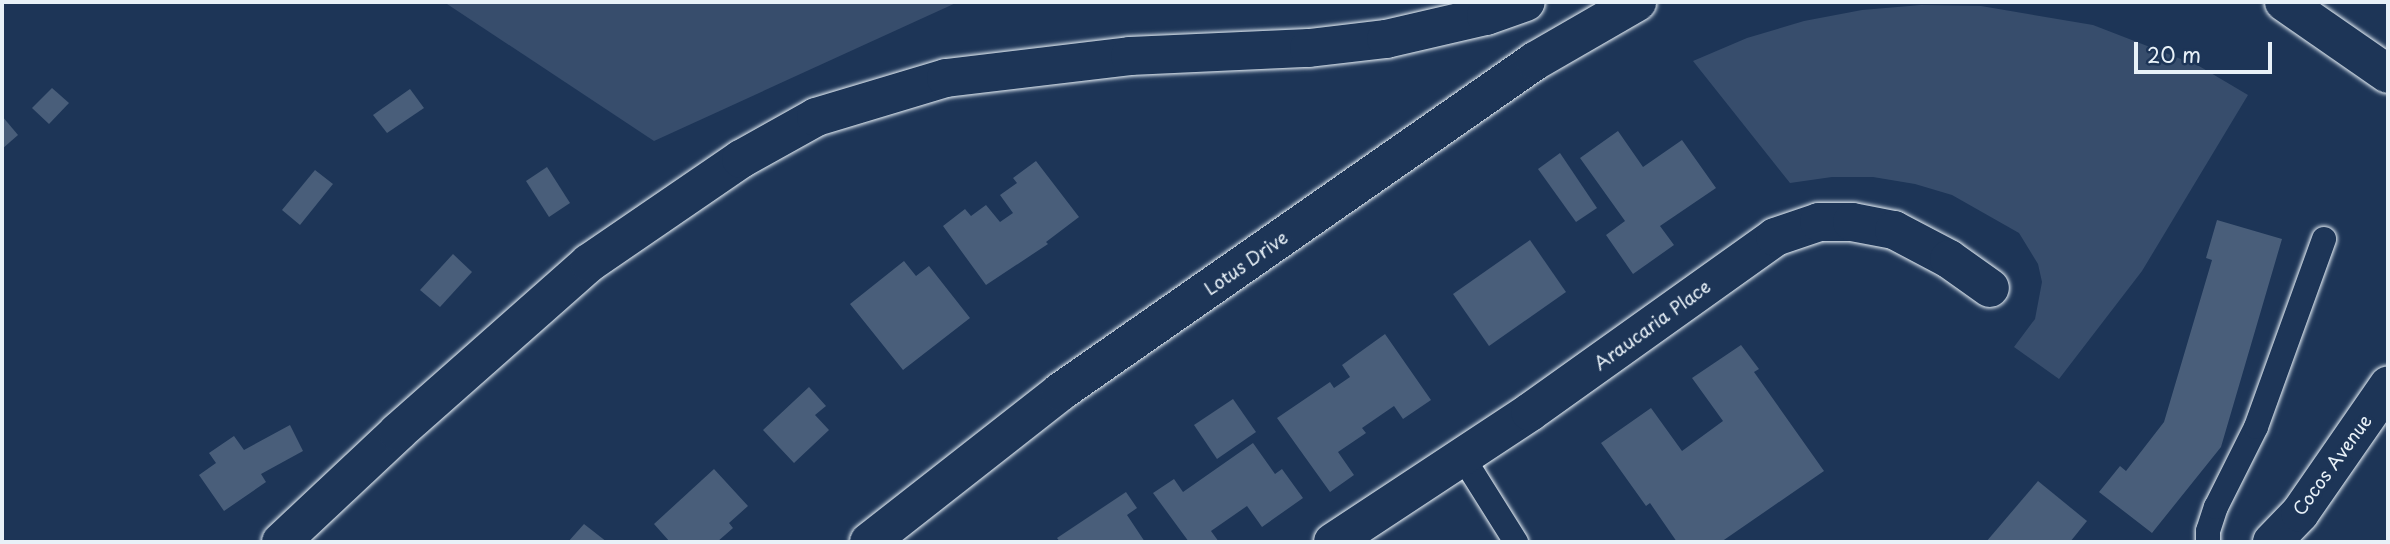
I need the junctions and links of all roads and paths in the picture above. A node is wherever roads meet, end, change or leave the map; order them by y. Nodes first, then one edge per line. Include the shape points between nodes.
1 (1526, 2) edge
2 (2284, 2) edge
3 (1618, 4) edge
4 (2388, 74) edge
5 (2324, 239) dead end
6 (1990, 288) dead end
7 (2388, 386) edge
8 (1462, 456) junction
9 (281, 542) edge
10 (869, 542) edge
11 (1333, 542) edge
12 (1516, 542) edge
13 (2208, 542) edge
14 (2272, 542) edge

1 - 9 street via 1386,39 1310,48 1130,56 946,78 816,117 741,159 589,263
2 - 4 street
3 - 10 street, Lotus Drive via 1060,393
5 - 13 lane via 2256,427 2216,507
6 - 8 street, Araucaria Place via 1949,259 1894,230 1852,222 1819,222 1775,237
7 - 14 street, Cocos Avenue via 2300,513
8 - 11 street, Araucaria Place
8 - 12 lane

